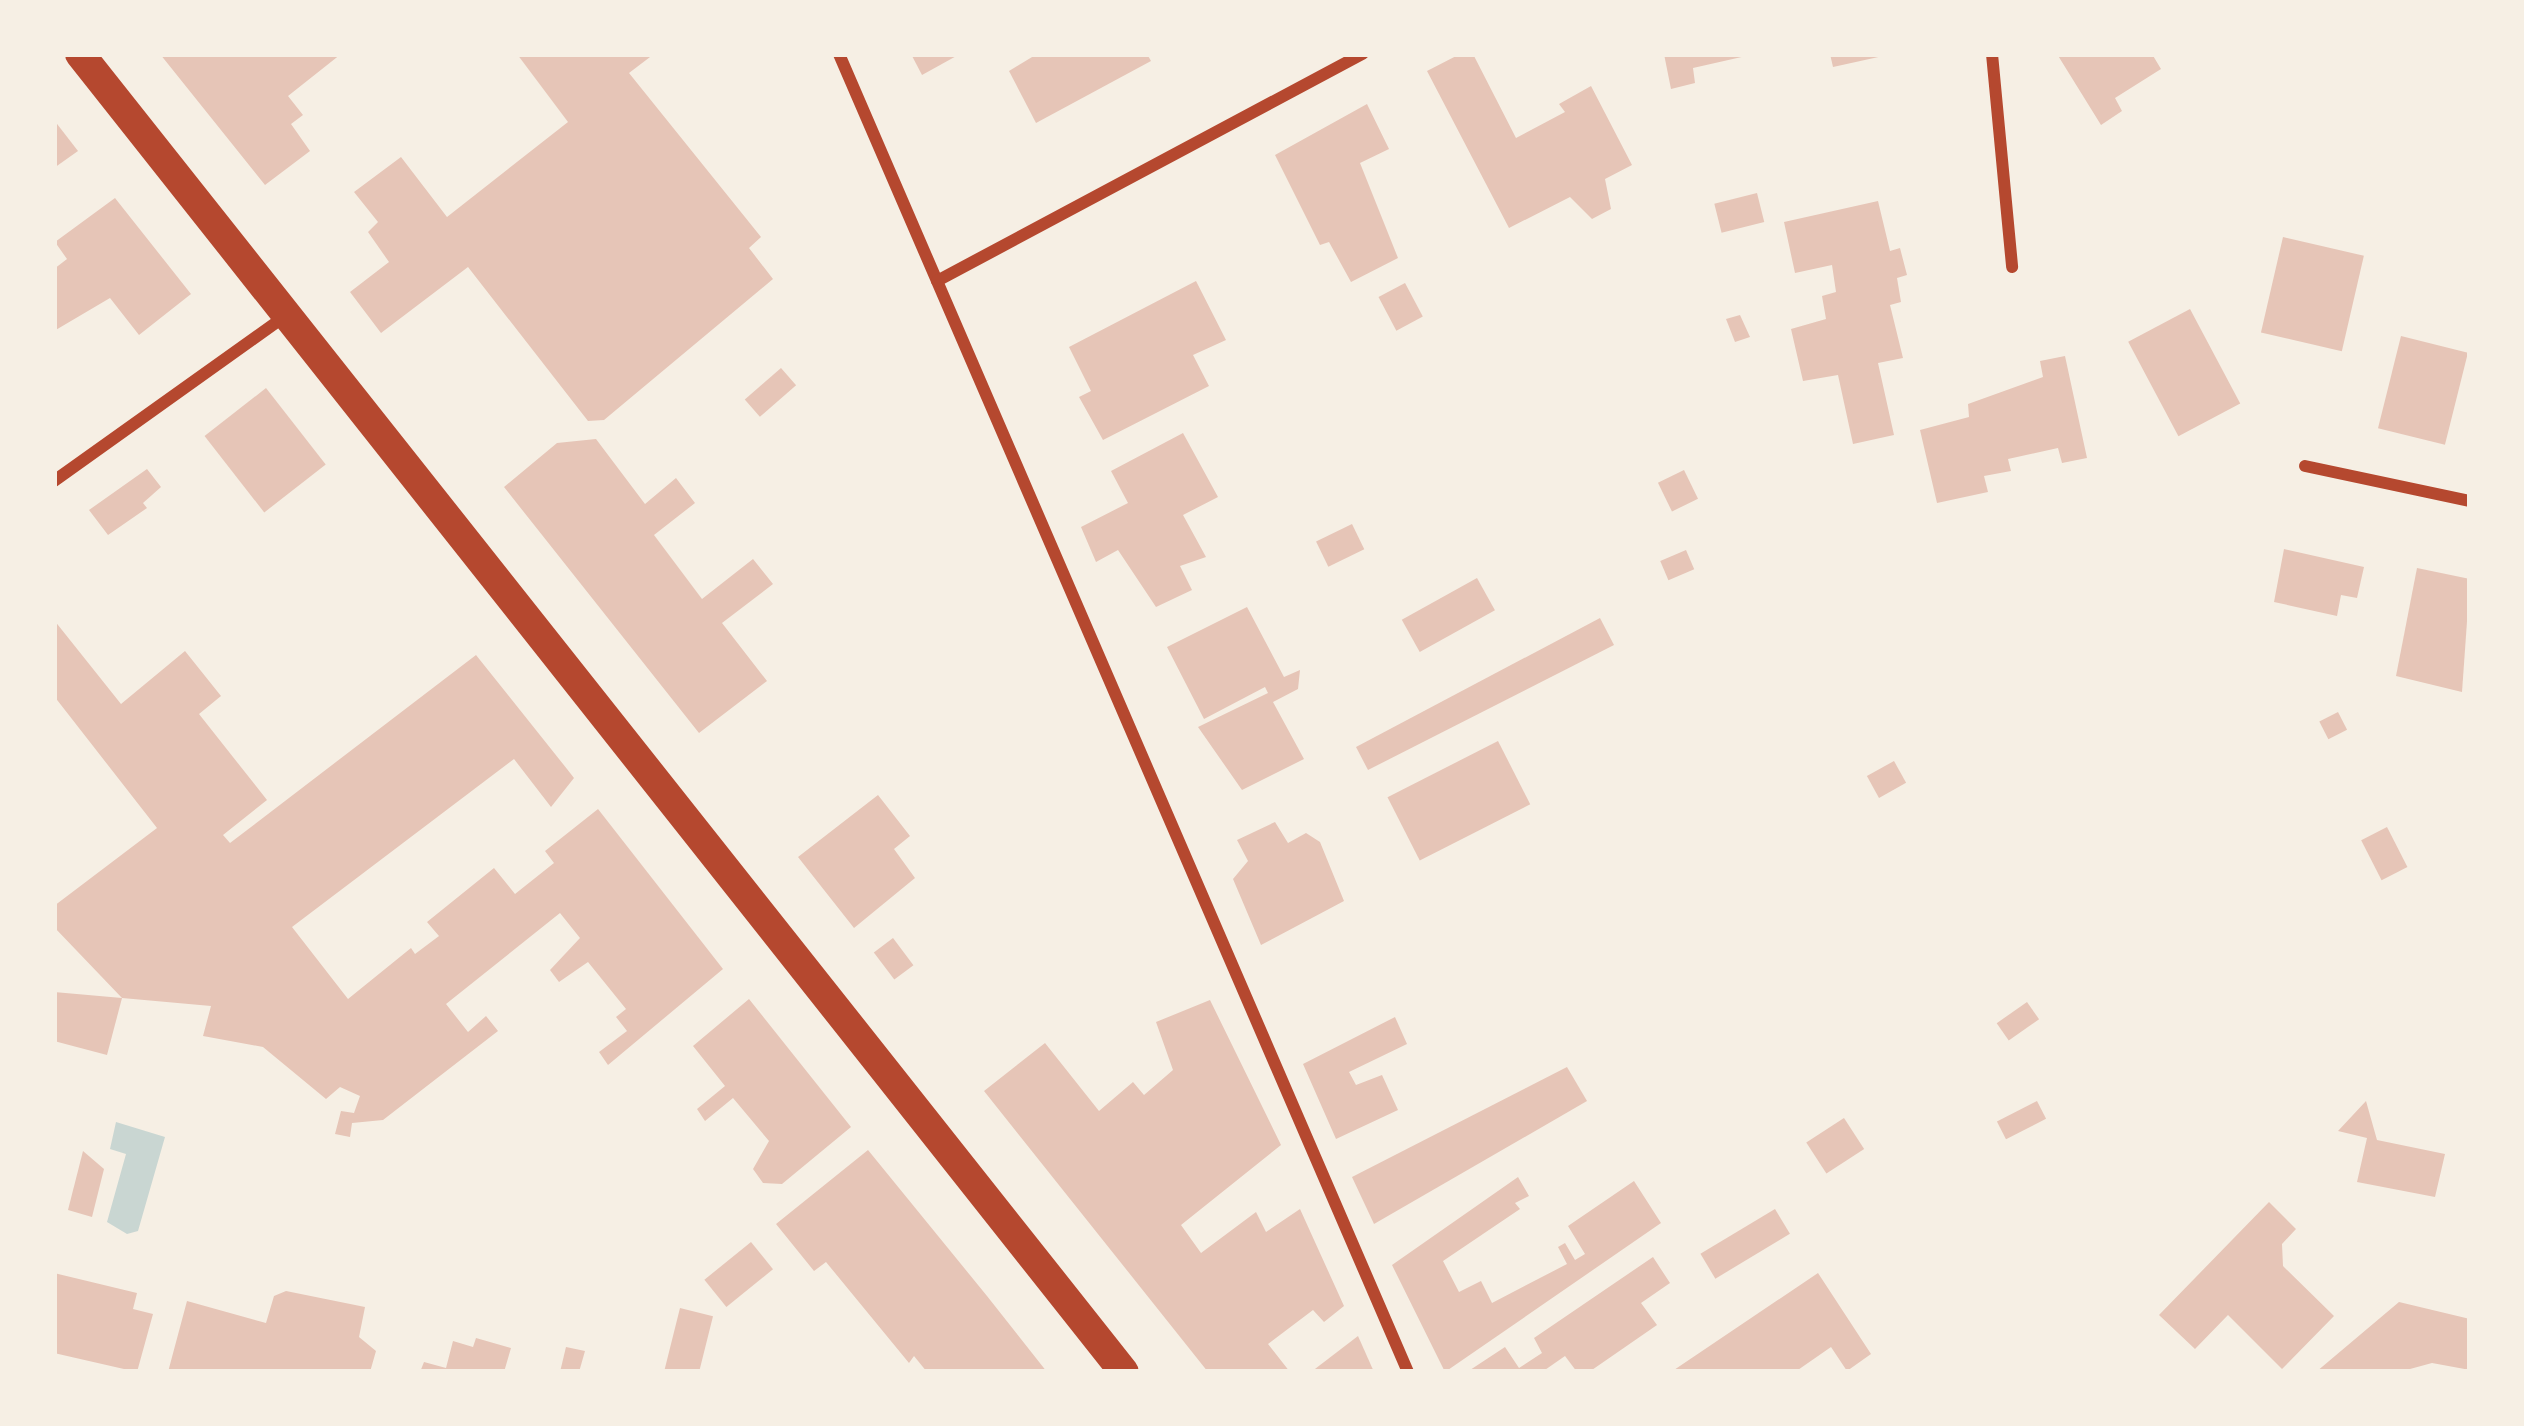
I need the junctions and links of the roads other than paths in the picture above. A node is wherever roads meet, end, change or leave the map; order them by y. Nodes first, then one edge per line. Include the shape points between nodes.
1 (80, 54) edge
2 (839, 54) edge
3 (1363, 54) edge
4 (1992, 54) edge
5 (2012, 267) dead end
6 (937, 281) junction
7 (287, 315) junction
8 (2305, 466) dead end
9 (54, 481) edge
10 (2470, 501) edge
11 (1124, 1372) edge
12 (1408, 1372) edge

1 - 7 main road
2 - 6 street
3 - 6 street
4 - 5 street
6 - 12 street
7 - 9 street
7 - 11 main road
8 - 10 street

